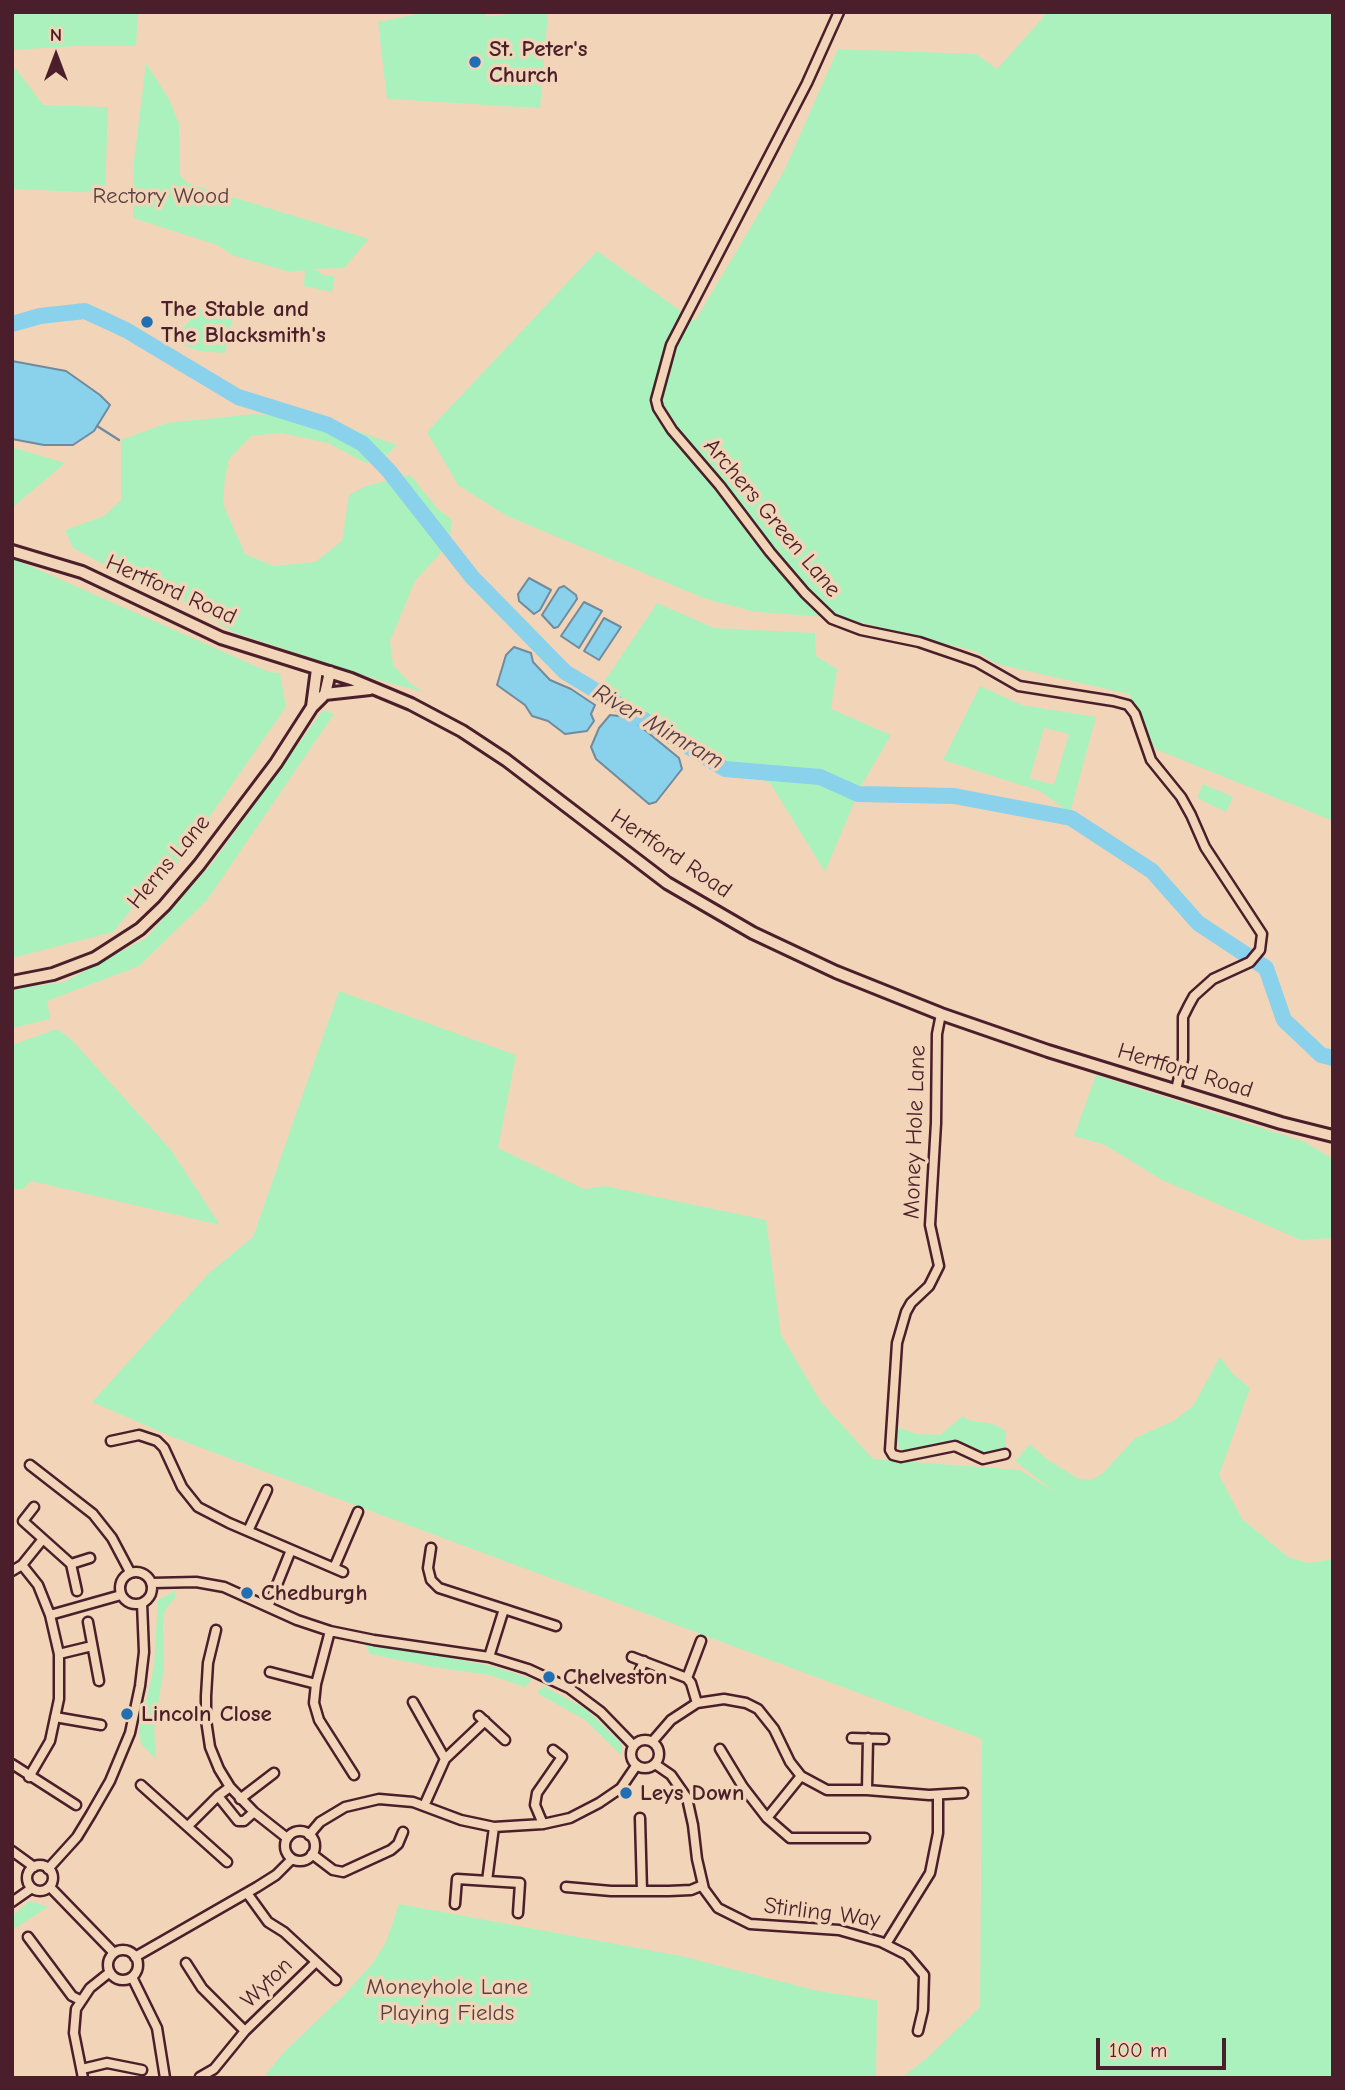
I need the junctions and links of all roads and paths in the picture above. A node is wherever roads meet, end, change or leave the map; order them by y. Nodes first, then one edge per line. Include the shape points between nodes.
1 (839, 12) edge
2 (12, 551) edge
3 (317, 668) junction
4 (330, 673) junction
5 (376, 689) junction
6 (325, 694) junction
7 (312, 707) junction
8 (12, 982) edge
9 (942, 1014) junction
10 (1176, 1090) junction
11 (1333, 1136) edge
12 (111, 1441) dead end
13 (1005, 1454) dead end
14 (30, 1465) dead end
15 (267, 1490) dead end
16 (34, 1507) dead end
17 (358, 1512) dead end
18 (248, 1531) junction
19 (43, 1539) junction
20 (431, 1548) dead end
21 (291, 1550) junction
22 (90, 1558) dead end
23 (71, 1563) junction
24 (22, 1565) junction
25 (12, 1572) edge
26 (130, 1572) junction
27 (152, 1583) junction
28 (77, 1591) dead end
29 (121, 1595) junction
30 (142, 1603) junction
31 (268, 1607) junction
32 (504, 1609) junction
33 (50, 1615) junction
34 (88, 1622) dead end
35 (556, 1626) dead end
36 (216, 1630) dead end
37 (330, 1631) junction
38 (701, 1642) dead end
39 (92, 1646) junction
40 (59, 1654) junction
41 (489, 1657) junction
42 (632, 1657) dead end
43 (644, 1661) junction
44 (270, 1672) dead end
45 (637, 1677) dead end
46 (687, 1678) junction
47 (99, 1681) dead end
48 (316, 1684) junction
49 (413, 1702) dead end
50 (697, 1703) junction
51 (55, 1717) junction
52 (100, 1725) dead end
53 (852, 1738) dead end
54 (868, 1738) junction
55 (884, 1739) dead end
56 (505, 1740) dead end
57 (652, 1742) junction
58 (633, 1745) junction
59 (720, 1749) dead end
60 (553, 1750) dead end
61 (446, 1759) junction
62 (12, 1764) edge
63 (655, 1764) junction
64 (636, 1766) junction
65 (274, 1773) dead end
66 (354, 1775) dead end
67 (801, 1776) junction
68 (29, 1777) junction
69 (141, 1785) dead end
70 (230, 1787) junction
71 (867, 1790) junction
72 (963, 1793) dead end
73 (938, 1795) junction
74 (218, 1796) junction
75 (240, 1799) junction
76 (76, 1805) dead end
77 (425, 1806) junction
78 (254, 1812) junction
79 (640, 1818) dead end
80 (767, 1818) junction
81 (543, 1824) junction
82 (188, 1826) junction
83 (494, 1827) junction
84 (404, 1832) dead end
85 (309, 1835) junction
86 (287, 1838) junction
87 (865, 1838) dead end
88 (12, 1851) edge
89 (312, 1854) junction
90 (292, 1859) junction
91 (227, 1862) dead end
92 (34, 1867) junction
93 (48, 1868) junction
94 (487, 1881) junction
95 (703, 1885) junction
96 (50, 1887) junction
97 (566, 1887) dead end
98 (32, 1888) junction
99 (642, 1891) junction
100 (247, 1893) junction
101 (12, 1902) edge
102 (455, 1904) dead end
103 (518, 1913) dead end
104 (28, 1937) dead end
105 (886, 1944) junction
106 (114, 1952) junction
107 (135, 1957) junction
108 (316, 1962) junction
109 (186, 1963) dead end
110 (110, 1972) junction
111 (132, 1977) junction
112 (336, 1980) dead end
113 (80, 2000) junction
114 (245, 2031) junction
115 (918, 2031) dead end
116 (142, 2070) dead end
117 (83, 2073) edge
118 (200, 2077) edge
119 (164, 2078) edge

1 - 10 street, Archers Green Lane via 671,345 656,400 658,408 770,552 832,619 968,659 1019,686 1128,705 1135,714 1151,760 1181,797 1205,847 1262,934 1260,950 1250,962 1213,979 1189,1005 1183,1017 1183,1059
2 - 3 main road, Hertford Road via 82,572 221,638
3 - 4 main road, Hertford Road
3 - 7 main road, Herns Lane
4 - 5 main road, Hertford Road
4 - 6 main road
5 - 6 main road
5 - 9 main road, Hertford Road via 431,715 506,760 667,883 753,933
6 - 7 main road, Herns Lane
7 - 8 main road, Herns Lane via 199,865 140,929 95,958 53,974
9 - 10 main road, Hertford Road
9 - 13 street, Money Hole Lane via 937,1034 930,1225 939,1266 929,1286 906,1312 897,1343 890,1450 901,1457 955,1446 983,1458
10 - 11 main road, Hertford Road
12 - 18 street via 139,1435 156,1441 164,1448 181,1487 198,1507
14 - 26 street via 93,1514
15 - 18 street
16 - 19 street via 23,1521
17 - 21 street via 339,1570
18 - 21 street
19 - 23 street
19 - 24 street
20 - 32 street via 428,1568 439,1588
21 - 31 street
22 - 23 street
23 - 28 street
24 - 25 street
24 - 33 street
26 - 27 street via 145,1574
26 - 29 street via 120,1584
27 - 30 street via 149,1597
27 - 31 street via 224,1587
29 - 30 street via 132,1604
29 - 33 street
30 - 93 street via 144,1652 130,1733 91,1814
31 - 37 street
32 - 35 street
32 - 41 street
33 - 40 street
34 - 39 street
36 - 70 street via 207,1671 206,1720 211,1747
37 - 41 street
37 - 48 street
38 - 46 street
39 - 40 street
39 - 47 street
40 - 51 street
41 - 58 street via 569,1688
42 - 43 street
43 - 45 street
43 - 46 street
44 - 48 street
46 - 50 street
48 - 66 street via 314,1703 319,1720
49 - 61 street
50 - 57 street via 671,1720
50 - 67 street via 724,1699 758,1709
51 - 52 street
51 - 68 street via 50,1741
53 - 54 street
54 - 55 street
54 - 71 street
56 - 61 street via 482,1719
57 - 58 street
57 - 63 street via 659,1752
58 - 64 street via 631,1758
59 - 80 street
60 - 81 street via 562,1757 537,1793 535,1805
61 - 77 street
62 - 68 street
63 - 64 street via 644,1769
63 - 95 street, Stirling Way via 671,1775 687,1798
64 - 81 street via 621,1788 599,1803 570,1818
65 - 75 street
67 - 71 street via 827,1790
67 - 80 street
68 - 76 street
69 - 82 street
70 - 74 street
70 - 75 street
71 - 73 street
72 - 73 street
73 - 105 street, Stirling Way via 938,1833 929,1873
74 - 78 street via 237,1821
74 - 82 street
75 - 78 street
77 - 83 street
77 - 85 street via 367,1800 331,1814
78 - 86 street
79 - 99 street
80 - 87 street via 790,1838
81 - 83 street
82 - 91 street
83 - 94 street
84 - 89 street via 391,1850 343,1872
85 - 86 street via 295,1832
85 - 89 street via 314,1842
86 - 90 street via 285,1847
88 - 92 street
89 - 90 street via 301,1861
90 - 100 street
92 - 93 street
92 - 98 street via 27,1877
93 - 96 street via 53,1879
94 - 102 street via 457,1879
94 - 103 street via 520,1883
95 - 99 street via 691,1890
95 - 105 street, Stirling Way via 718,1908 750,1924 839,1930
96 - 98 street
96 - 106 street
97 - 99 street
98 - 101 street
100 - 107 street
100 - 108 street, Wyton via 268,1922
104 - 113 street via 72,1996
105 - 115 street via 907,1955 924,1975
106 - 107 street via 128,1951
106 - 110 street via 108,1959
107 - 111 street via 138,1965
108 - 112 street, Wyton
108 - 114 street, Wyton
109 - 114 street, Wyton via 202,1988
110 - 111 street via 122,1980
110 - 113 street
111 - 119 street via 157,2028
113 - 117 street via 74,2033
114 - 118 street, Wyton via 214,2069
116 - 117 street via 107,2063

